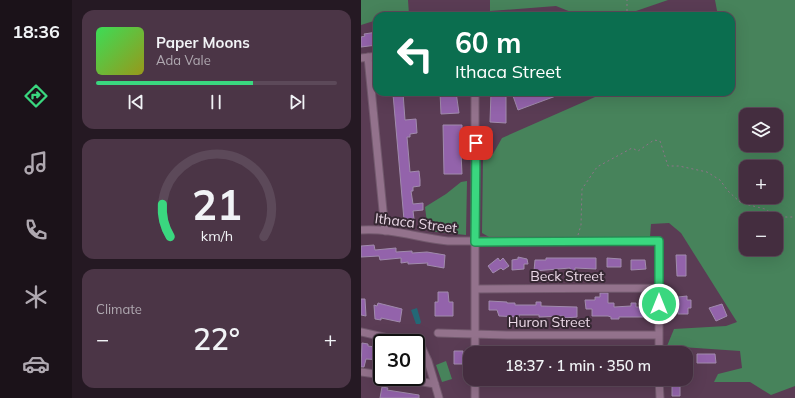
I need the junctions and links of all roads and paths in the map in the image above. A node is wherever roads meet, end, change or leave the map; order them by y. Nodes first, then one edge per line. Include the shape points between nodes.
1 (627, 0) edge
2 (627, 12) edge
3 (364, 58) edge
4 (475, 96) edge
5 (795, 217) edge
6 (361, 230) edge
7 (385, 231) junction
8 (475, 242) junction
9 (577, 242) junction
10 (659, 288) junction
11 (475, 290) junction
12 (361, 332) edge
13 (438, 333) dead end
14 (373, 334) edge
15 (475, 334) junction
16 (659, 335) junction
17 (475, 346) edge
18 (659, 346) edge
19 (425, 355) edge
20 (361, 372) edge
21 (373, 374) edge
22 (425, 382) edge
23 (435, 384) junction
24 (475, 386) edge
25 (659, 386) edge
26 (439, 398) edge
27 (475, 398) edge
28 (659, 398) edge

1 - 2 path
3 - 7 street
4 - 8 street
5 - 9 path via 777,217 765,209 741,203 720,180 707,172 668,166 660,141 654,140 638,151 632,148 597,167 582,189 581,225
6 - 7 street, Ithaca Street
7 - 8 street, Ithaca Street via 431,240
8 - 9 street, Ithaca Street
8 - 11 street
9 - 10 street, Ithaca Street via 659,241
10 - 11 street, Beck Street
10 - 16 street
11 - 15 street
12 - 14 street
13 - 15 street, Huron Street
15 - 16 street, Huron Street
15 - 17 street
16 - 18 street
19 - 23 street
20 - 21 street
22 - 23 street
23 - 26 street
24 - 27 street
25 - 28 street

